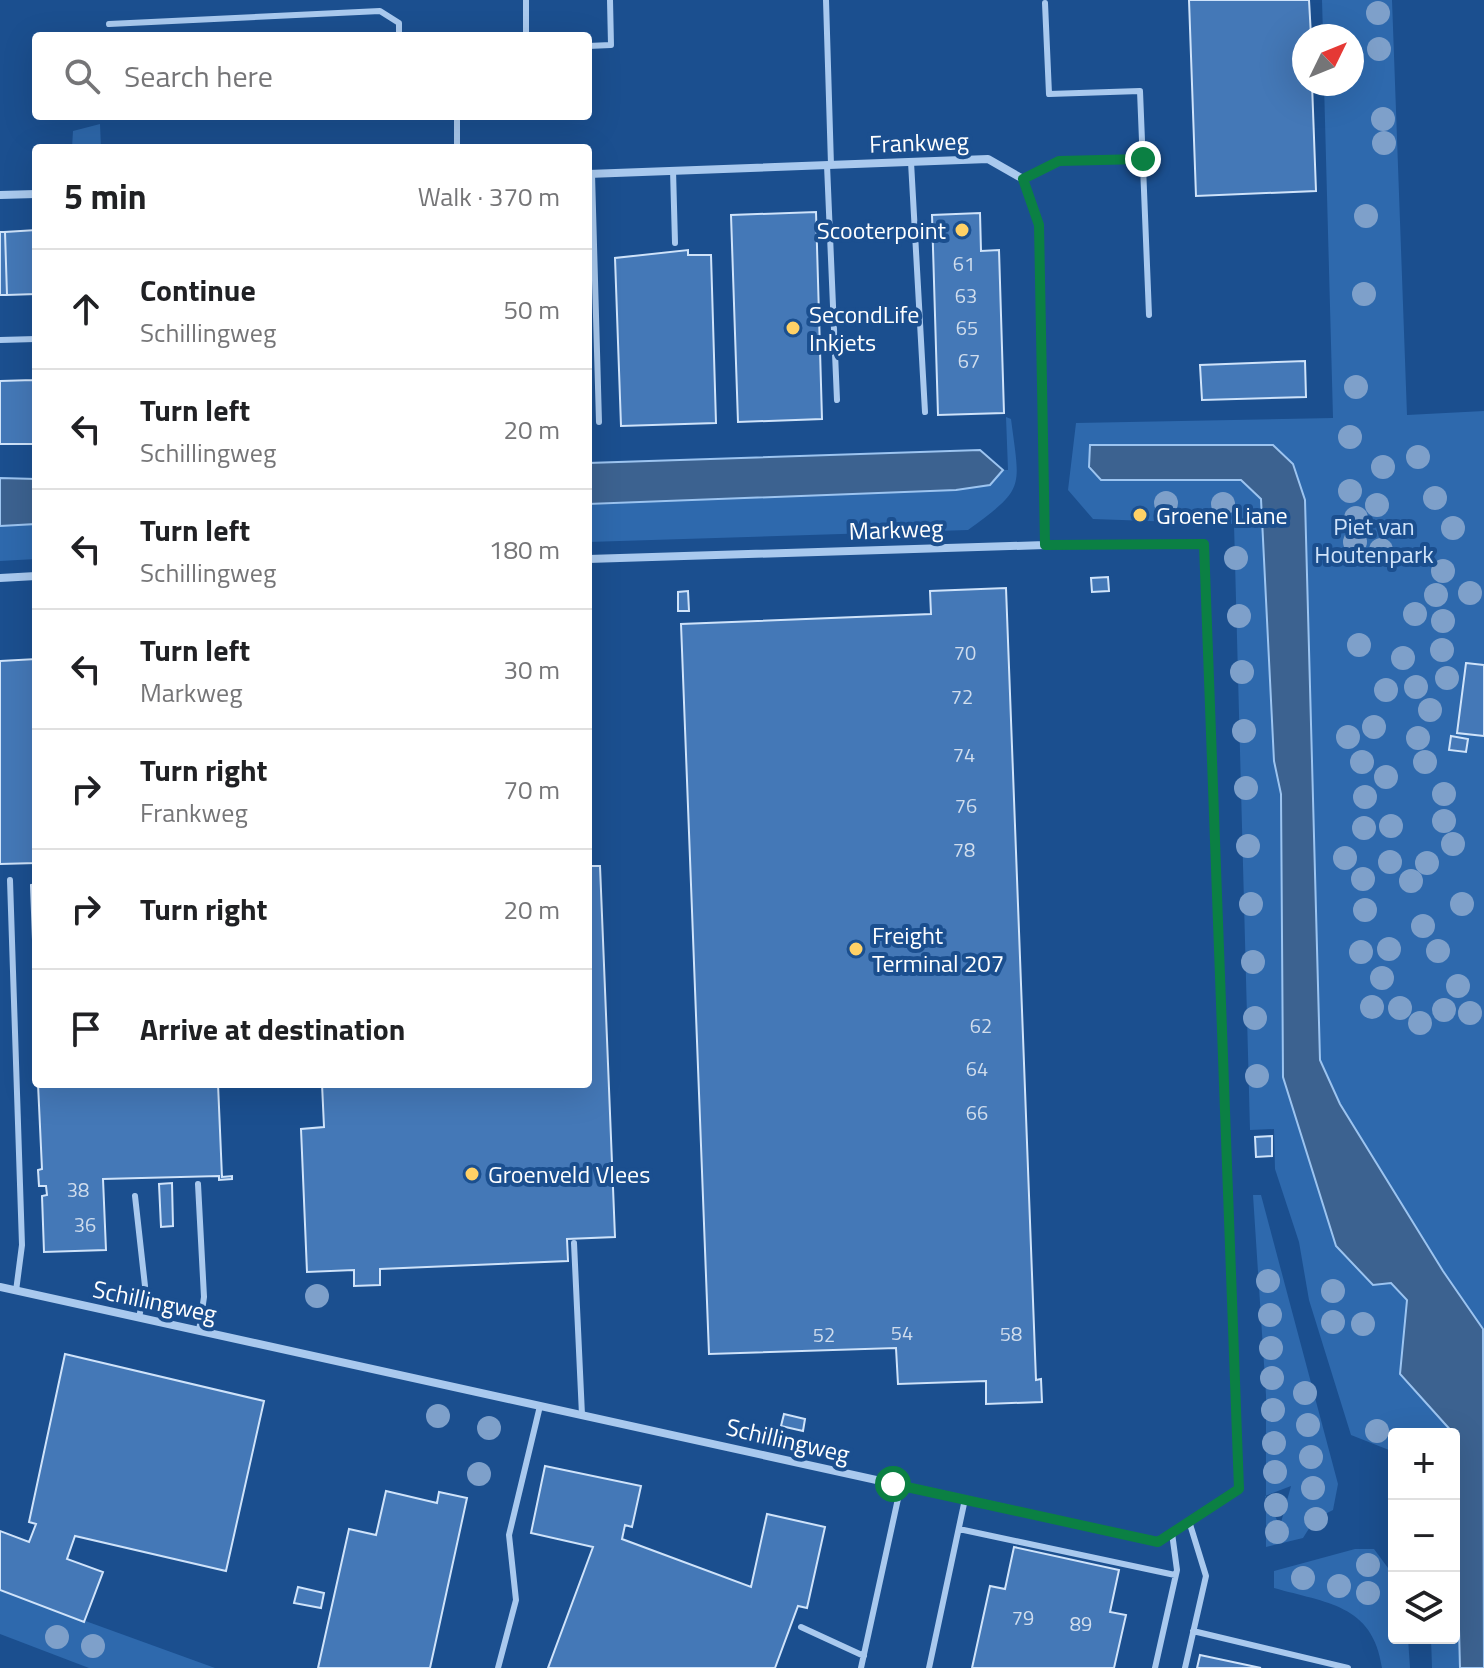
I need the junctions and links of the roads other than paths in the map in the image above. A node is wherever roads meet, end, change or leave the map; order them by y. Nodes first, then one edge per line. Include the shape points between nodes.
1 (526, 0) edge
2 (610, 0) edge
3 (826, 0) edge
4 (1045, 3) dead end
5 (109, 24) dead end
6 (399, 32) edge
7 (526, 32) edge
8 (592, 46) edge
9 (457, 120) edge
10 (457, 144) edge
11 (1143, 159) junction
12 (911, 162) junction
13 (829, 165) junction
14 (673, 170) junction
15 (592, 174) edge
16 (1023, 179) junction
17 (32, 194) edge
18 (0, 195) edge
19 (592, 229) edge
20 (675, 243) dead end
21 (1149, 315) dead end
22 (32, 339) edge
23 (0, 340) edge
24 (837, 400) dead end
25 (925, 412) dead end
26 (599, 422) dead end
27 (1204, 544) joint
28 (1045, 545) junction
29 (592, 559) edge
30 (32, 576) edge
31 (0, 578) edge
32 (10, 880) dead end
33 (198, 1184) dead end
34 (135, 1196) dead end
35 (574, 1243) dead end
36 (0, 1287) edge
37 (16, 1291) junction
38 (139, 1318) junction
39 (199, 1331) junction
40 (540, 1406) junction
41 (582, 1415) junction
42 (901, 1485) junction
43 (965, 1499) junction
44 (1189, 1521) junction
45 (959, 1529) junction
46 (1172, 1533) junction
47 (1175, 1575) junction
48 (801, 1627) dead end
49 (1193, 1631) junction
50 (864, 1656) junction
51 (498, 1668) edge
52 (861, 1668) edge
53 (929, 1668) edge
54 (1155, 1668) edge
55 (1185, 1668) edge
56 (1348, 1668) edge

1 - 7 lane
2 - 8 lane via 611,45
3 - 13 lane
4 - 11 lane via 1049,94 1140,91
5 - 6 lane via 380,11 399,23
9 - 10 lane
11 - 16 lane via 1059,161
11 - 21 lane
12 - 13 street, Frankweg
12 - 16 street, Frankweg via 988,159
12 - 25 lane
13 - 14 street, Frankweg
13 - 24 lane
14 - 15 street, Frankweg
14 - 20 lane
16 - 28 street via 1039,225
17 - 18 street
19 - 26 lane
22 - 23 lane
27 - 28 street, Markweg
27 - 44 street, Schillingweg via 1239,1489
28 - 29 street, Markweg
30 - 31 street
32 - 37 lane via 22,1245
33 - 39 lane via 204,1297
34 - 38 lane via 145,1286
35 - 41 lane
36 - 37 street, Schillingweg
37 - 38 street, Schillingweg
38 - 39 street, Schillingweg
39 - 40 street, Schillingweg
40 - 41 street, Schillingweg
40 - 51 lane via 509,1535 516,1600
41 - 42 street, Schillingweg
42 - 43 street, Schillingweg
42 - 50 lane
43 - 45 lane
43 - 46 street, Schillingweg via 1158,1542
44 - 46 street, Schillingweg
44 - 49 lane via 1206,1576
45 - 47 lane
45 - 53 lane
46 - 47 lane
47 - 54 lane
48 - 50 lane
49 - 55 lane
49 - 56 lane
50 - 52 lane

